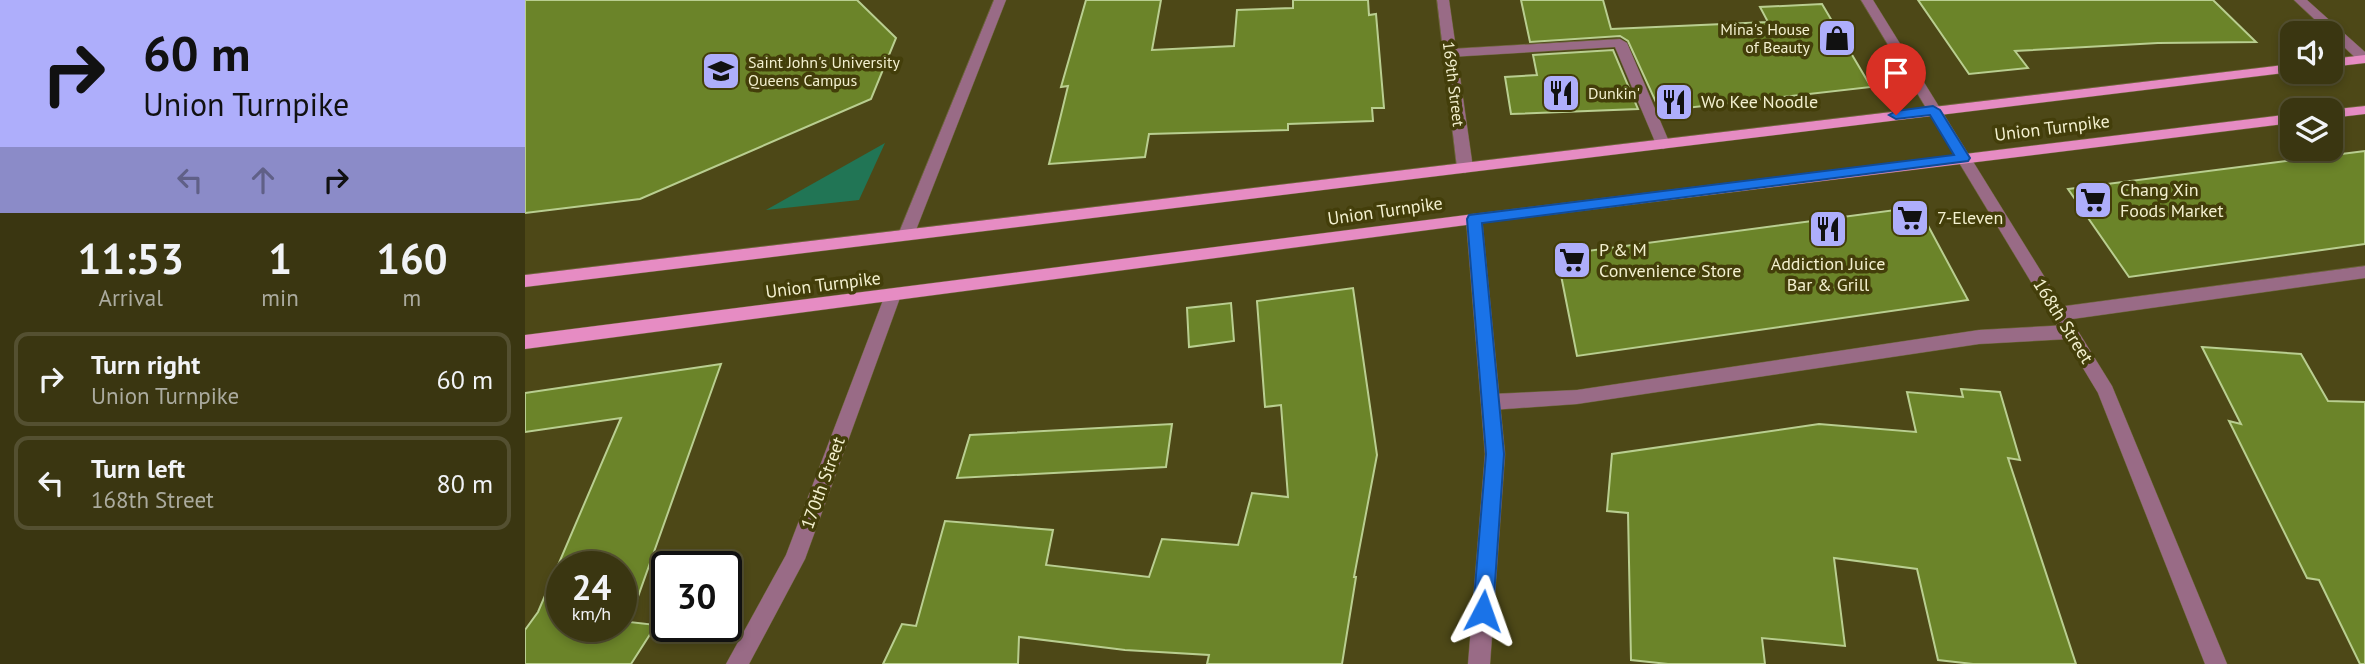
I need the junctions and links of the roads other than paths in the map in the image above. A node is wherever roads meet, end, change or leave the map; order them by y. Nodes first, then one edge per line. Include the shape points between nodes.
1 (1000, 0) edge
2 (1443, 0) edge
3 (1867, 0) edge
4 (2300, 0) edge
5 (1450, 53) junction
6 (2365, 59) edge
7 (2343, 62) edge
8 (2280, 70) edge
9 (1933, 110) junction
10 (2365, 110) edge
11 (2343, 113) edge
12 (2280, 120) edge
13 (1663, 144) junction
14 (1963, 158) junction
15 (1465, 168) junction
16 (1474, 219) junction
17 (906, 235) junction
18 (2365, 272) edge
19 (525, 281) edge
20 (893, 295) junction
21 (2058, 314) junction
22 (2069, 332) junction
23 (525, 342) edge
24 (1492, 402) junction
25 (737, 664) edge
26 (1479, 664) edge
27 (2216, 664) edge

1 - 17 street
2 - 5 street, 169th Street
3 - 9 street, 168th Street
4 - 6 street
5 - 13 street via 1620,43
5 - 15 street, 169th Street
6 - 7 main road
8 - 9 main road, Union Turnpike
9 - 13 main road, Union Turnpike
9 - 14 street, 168th Street
10 - 11 main road
12 - 14 main road, Union Turnpike
13 - 15 main road, Union Turnpike
14 - 16 main road, Union Turnpike
14 - 21 street, 168th Street
15 - 17 main road, Union Turnpike
16 - 20 main road, Union Turnpike
16 - 24 street
17 - 19 main road, Union Turnpike
18 - 21 street
20 - 23 main road, Union Turnpike
20 - 25 street, 170th Street via 795,559
21 - 22 street, 168th Street
22 - 24 street via 1979,337 1577,397
22 - 27 street, 168th Street via 2106,391
24 - 26 street via 1495,454

